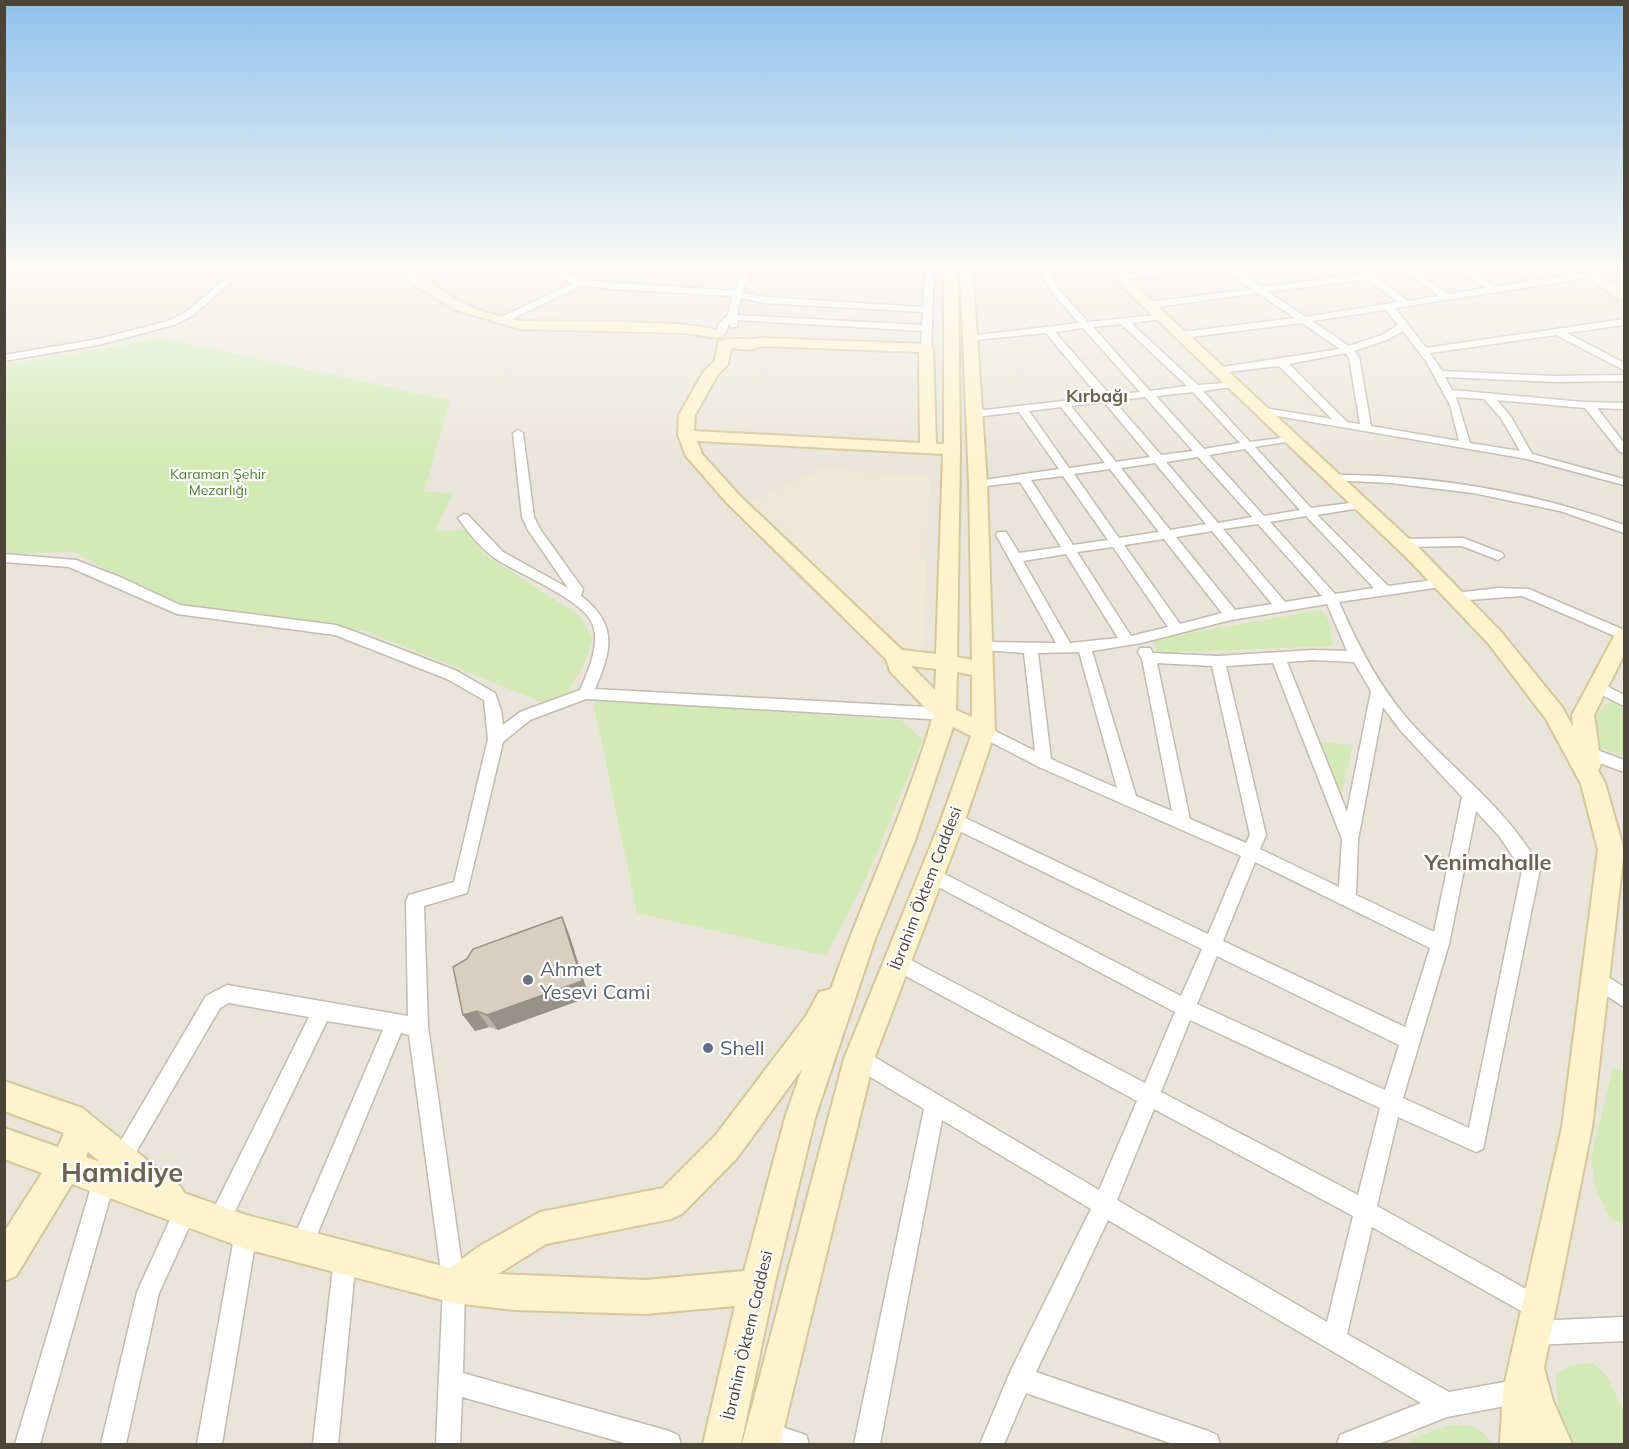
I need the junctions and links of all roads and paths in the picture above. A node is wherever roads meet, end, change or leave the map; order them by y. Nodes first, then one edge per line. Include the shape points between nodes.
1 (138, 332) edge
2 (690, 332) edge
3 (728, 332) edge
4 (928, 332) edge
5 (943, 332) edge
6 (957, 332) edge
7 (1050, 332) edge
8 (1091, 332) edge
9 (1135, 332) edge
10 (1178, 332) edge
11 (1209, 332) edge
12 (1321, 332) edge
13 (1396, 332) edge
14 (1406, 332) edge
15 (1558, 332) joint
16 (1182, 335) junction
17 (721, 339) junction
18 (926, 348) junction
19 (1347, 349) junction
20 (1423, 351) junction
21 (4, 358) edge
22 (1281, 362) junction
23 (1624, 367) edge
24 (1439, 374) junction
25 (1227, 377) junction
26 (1624, 378) edge
27 (962, 384) junction
28 (1196, 389) junction
29 (1448, 393) junction
30 (1147, 394) junction
31 (1488, 397) junction
32 (1105, 399) junction
33 (1064, 404) junction
34 (1589, 405) junction
35 (1624, 406) edge
36 (1022, 409) junction
37 (1264, 411) junction
38 (975, 414) junction
39 (1343, 424) junction
40 (1366, 427) junction
41 (518, 433) dead end
42 (686, 435) junction
43 (1292, 438) junction
44 (1465, 444) junction
45 (1247, 446) junction
46 (940, 449) junction
47 (1624, 450) edge
48 (1203, 453) junction
49 (1528, 456) junction
50 (1157, 459) junction
51 (1114, 465) junction
52 (1066, 471) junction
53 (1024, 478) junction
54 (1335, 478) junction
55 (1624, 482) edge
56 (978, 484) junction
57 (1362, 504) junction
58 (1309, 513) junction
59 (464, 518) dead end
60 (1263, 520) junction
61 (1216, 526) junction
62 (1624, 529) edge
63 (1167, 533) junction
64 (1002, 535) dead end
65 (1116, 542) junction
66 (1402, 543) junction
67 (1070, 549) junction
68 (1498, 556) dead end
69 (4, 558) edge
70 (1015, 558) junction
71 (1384, 590) junction
72 (1448, 590) junction
73 (574, 598) junction
74 (1331, 598) junction
75 (1282, 607) junction
76 (1232, 616) junction
77 (1177, 629) junction
78 (1624, 636) edge
79 (1133, 640) junction
80 (1084, 647) junction
81 (1066, 648) junction
82 (1031, 649) junction
83 (896, 656) junction
84 (1278, 657) junction
85 (1358, 657) junction
86 (983, 658) junction
87 (1149, 658) junction
88 (1218, 661) junction
89 (945, 663) junction
90 (1599, 687) junction
91 (1379, 690) junction
92 (585, 694) junction
93 (1624, 701) edge
94 (945, 714) junction
95 (984, 732) junction
96 (496, 739) junction
97 (1586, 752) junction
98 (1044, 764) junction
99 (1624, 765) edge
100 (1593, 783) junction
101 (1471, 794) junction
102 (1129, 800) junction
103 (953, 820) junction
104 (1183, 823) junction
105 (1350, 840) junction
106 (1252, 853) junction
107 (931, 875) junction
108 (1347, 899) junction
109 (862, 939) junction
110 (1440, 944) junction
111 (1214, 945) junction
112 (897, 962) junction
113 (1595, 978) junction
114 (1624, 998) edge
115 (1187, 1009) junction
116 (322, 1011) junction
117 (396, 1023) junction
118 (418, 1027) junction
119 (1410, 1040) junction
120 (859, 1059) junction
121 (4, 1096) edge
122 (1150, 1096) junction
123 (1391, 1103) junction
124 (935, 1104) junction
125 (4, 1143) edge
126 (103, 1154) junction
127 (66, 1166) junction
128 (1104, 1205) junction
129 (186, 1210) junction
130 (1365, 1211) junction
131 (232, 1227) junction
132 (301, 1246) junction
133 (345, 1258) junction
134 (4, 1264) edge
135 (454, 1286) junction
136 (757, 1287) junction
137 (1538, 1308) junction
138 (1624, 1329) edge
139 (1334, 1339) junction
140 (1527, 1363) junction
141 (1020, 1379) junction
142 (450, 1381) junction
143 (1447, 1405) junction
144 (763, 1439) edge
145 (27, 1444) edge
146 (113, 1444) edge
147 (209, 1444) edge
148 (325, 1444) edge
149 (448, 1444) edge
150 (669, 1444) edge
151 (722, 1444) edge
152 (797, 1444) edge
153 (867, 1444) edge
154 (992, 1444) edge
155 (1208, 1444) edge
156 (1349, 1444) edge
157 (1518, 1444) edge
158 (1553, 1444) edge

1 - 21 street
2 - 17 main road
3 - 17 street
4 - 18 street
5 - 27 main road
6 - 27 main road, İbrahim Öktem Caddesi
7 - 32 street
8 - 30 street
9 - 28 street
10 - 16 main road
11 - 16 street
12 - 19 street
13 - 19 street
14 - 20 street
15 - 20 street
15 - 23 street
16 - 25 main road
17 - 18 main road via 750,346 762,342
17 - 42 main road via 721,364 712,371 687,415
18 - 46 main road
19 - 22 street
19 - 40 street via 1354,357
20 - 24 street
22 - 25 street
22 - 39 street
24 - 26 street
24 - 29 street
25 - 28 street
25 - 37 main road
27 - 38 main road, İbrahim Öktem Caddesi
27 - 46 main road, İbrahim Öktem Caddesi
28 - 30 street
28 - 45 street
29 - 31 street
29 - 44 street
30 - 32 street
30 - 48 street
31 - 34 street
31 - 49 street via 1506,417
32 - 33 street
32 - 50 street
33 - 36 street
33 - 51 street
34 - 35 street
34 - 47 street
36 - 38 street
36 - 52 street
37 - 39 street
37 - 43 main road
38 - 56 main road, İbrahim Öktem Caddesi
39 - 40 street
40 - 44 street
41 - 73 street via 528,517 576,589
42 - 46 main road
42 - 83 main road via 694,456 733,500
43 - 45 street
43 - 54 main road
44 - 49 street
45 - 48 street
45 - 58 street
46 - 89 main road, İbrahim Öktem Caddesi
48 - 50 street
48 - 60 street
49 - 55 street
50 - 51 street
50 - 61 street
51 - 52 street
51 - 63 street
52 - 53 street
52 - 65 street
53 - 56 street
53 - 67 street
54 - 57 main road
54 - 62 street via 1461,487 1556,506
56 - 86 main road, İbrahim Öktem Caddesi
57 - 58 street
57 - 66 main road
58 - 60 street
58 - 71 street
59 - 73 street via 497,553
60 - 61 street
60 - 74 street
61 - 63 street
61 - 75 street
63 - 65 street
63 - 76 street
64 - 70 street
65 - 67 street
65 - 77 street
66 - 68 street via 1462,542
66 - 72 main road
67 - 70 street
67 - 79 street
69 - 96 street via 71,563 177,609 351,635 452,675 490,697
70 - 81 street
71 - 72 street
71 - 74 street
72 - 78 street via 1524,592
72 - 100 main road via 1495,638 1554,713
73 - 92 street via 598,619 601,638 593,679
74 - 75 street
74 - 85 street
75 - 76 street
76 - 77 street
77 - 79 street
78 - 90 main road
79 - 80 street
79 - 87 street
80 - 81 street
80 - 102 street
81 - 82 street
82 - 86 street
82 - 98 street
83 - 89 main road
83 - 94 main road via 898,666
84 - 85 street
84 - 88 street
84 - 105 street
85 - 91 street
86 - 89 main road via 968,666
86 - 95 main road, İbrahim Öktem Caddesi
87 - 88 street
87 - 104 street
88 - 106 street via 1258,835
89 - 94 main road, İbrahim Öktem Caddesi
90 - 93 street
90 - 97 main road via 1583,714
91 - 101 street via 1406,727
91 - 105 street
92 - 94 street
92 - 96 street via 525,716
94 - 95 main road
94 - 109 main road, İbrahim Öktem Caddesi via 902,843
95 - 98 street
95 - 103 main road, İbrahim Öktem Caddesi
96 - 118 street via 461,888 415,901
97 - 99 street
97 - 100 main road
98 - 102 street
100 - 113 main road via 1611,850
101 - 110 street
101 - 123 street via 1505,831 1531,869 1476,1142
102 - 104 street
103 - 107 main road, İbrahim Öktem Caddesi
103 - 111 street
104 - 106 street
105 - 108 street
106 - 108 street
106 - 111 street
107 - 112 main road, İbrahim Öktem Caddesi
107 - 115 street
108 - 110 street
109 - 135 main road via 816,1026 726,1147 671,1203 540,1229
109 - 136 main road, İbrahim Öktem Caddesi via 800,1118
110 - 119 street
111 - 115 street
111 - 119 street
112 - 120 main road, İbrahim Öktem Caddesi
112 - 122 street
113 - 114 street
113 - 137 main road via 1577,1127
115 - 122 street
115 - 123 street
116 - 117 street
116 - 126 street via 227,994 213,1002
116 - 131 street
117 - 118 street
117 - 132 street
118 - 135 street
119 - 123 street
120 - 124 street
120 - 144 main road, İbrahim Öktem Caddesi
121 - 126 main road via 70,1119
122 - 128 street
122 - 130 street
123 - 130 street
124 - 128 street
124 - 153 street
125 - 127 main road
126 - 127 main road
126 - 127 main road
126 - 129 main road
126 - 145 street
127 - 134 main road
128 - 139 street
128 - 141 street
129 - 131 main road
129 - 146 street via 148,1292
130 - 137 street
130 - 139 street
131 - 132 main road
131 - 147 street
132 - 133 main road
133 - 135 main road
133 - 148 street
135 - 136 main road via 515,1293 645,1297
135 - 142 street
136 - 151 main road, İbrahim Öktem Caddesi
137 - 140 main road
138 - 140 street
139 - 143 street
140 - 143 street
140 - 157 main road
140 - 158 main road via 1535,1403
141 - 154 street
141 - 155 street
142 - 149 street
142 - 150 street
143 - 156 street
144 - 152 street

